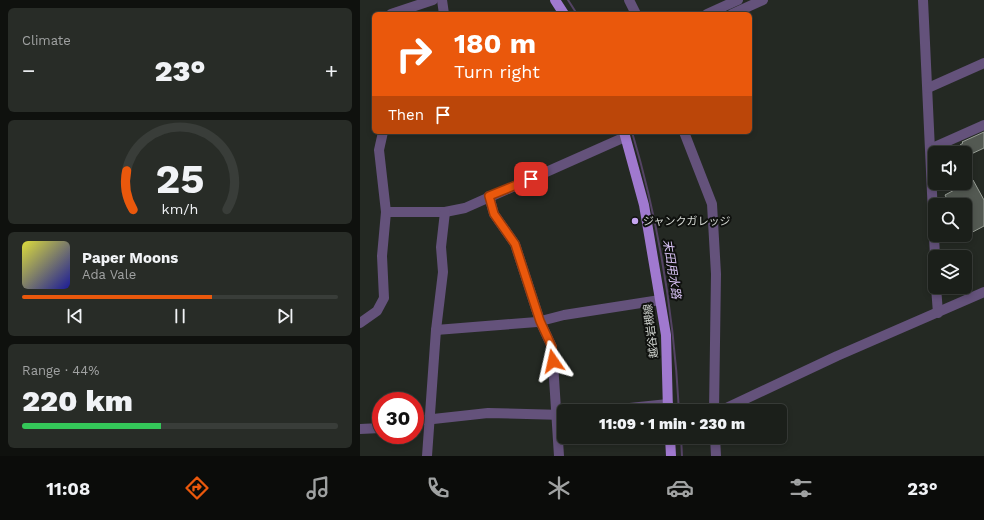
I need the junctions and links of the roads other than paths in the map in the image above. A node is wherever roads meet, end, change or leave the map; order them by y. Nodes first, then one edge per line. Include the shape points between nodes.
1 (432, 0) edge
2 (442, 0) edge
3 (556, 0) edge
4 (629, 0) edge
5 (738, 0) edge
6 (763, 0) edge
7 (923, 0) edge
8 (410, 11) edge
9 (444, 12) edge
10 (563, 12) edge
11 (635, 12) edge
12 (711, 12) edge
13 (736, 12) edge
14 (984, 63) edge
15 (928, 88) junction
16 (984, 125) edge
17 (383, 134) edge
18 (685, 134) edge
19 (624, 135) edge
20 (930, 146) edge
21 (937, 146) edge
22 (932, 190) edge
23 (489, 196) junction
24 (386, 212) junction
25 (445, 212) junction
26 (935, 250) edge
27 (984, 292) edge
28 (937, 294) edge
29 (660, 300) junction
30 (938, 313) junction
31 (540, 321) junction
32 (360, 323) edge
33 (436, 330) junction
34 (560, 404) edge
35 (668, 404) edge
36 (714, 404) edge
37 (735, 404) edge
38 (557, 415) edge
39 (429, 418) junction
40 (424, 419) edge
41 (372, 428) edge
42 (360, 429) edge
43 (560, 444) edge
44 (670, 444) edge
45 (715, 444) edge
46 (427, 456) edge
47 (559, 456) edge
48 (671, 456) edge
49 (716, 456) edge

1 - 8 street
2 - 9 street
3 - 10 main road
4 - 11 street
5 - 12 street
6 - 13 street
7 - 15 street
14 - 15 street
15 - 20 street
16 - 21 street
17 - 24 street via 379,150
18 - 36 street via 712,204 716,274
19 - 23 street
19 - 29 main road, 越谷岩槻線 via 644,205
22 - 26 street
23 - 25 street via 465,208
23 - 31 street via 494,214 515,244
24 - 25 street
24 - 32 street via 382,256 384,298 376,311
25 - 33 street via 441,247 443,272
27 - 30 street
28 - 30 street
29 - 31 street
29 - 35 main road, 越谷岩槻線 via 666,335
30 - 37 street via 837,356
31 - 33 street
31 - 34 street via 552,347
33 - 39 street
38 - 39 street via 488,413
39 - 40 street
39 - 46 street
41 - 42 street
43 - 47 street
44 - 48 main road
45 - 49 street

